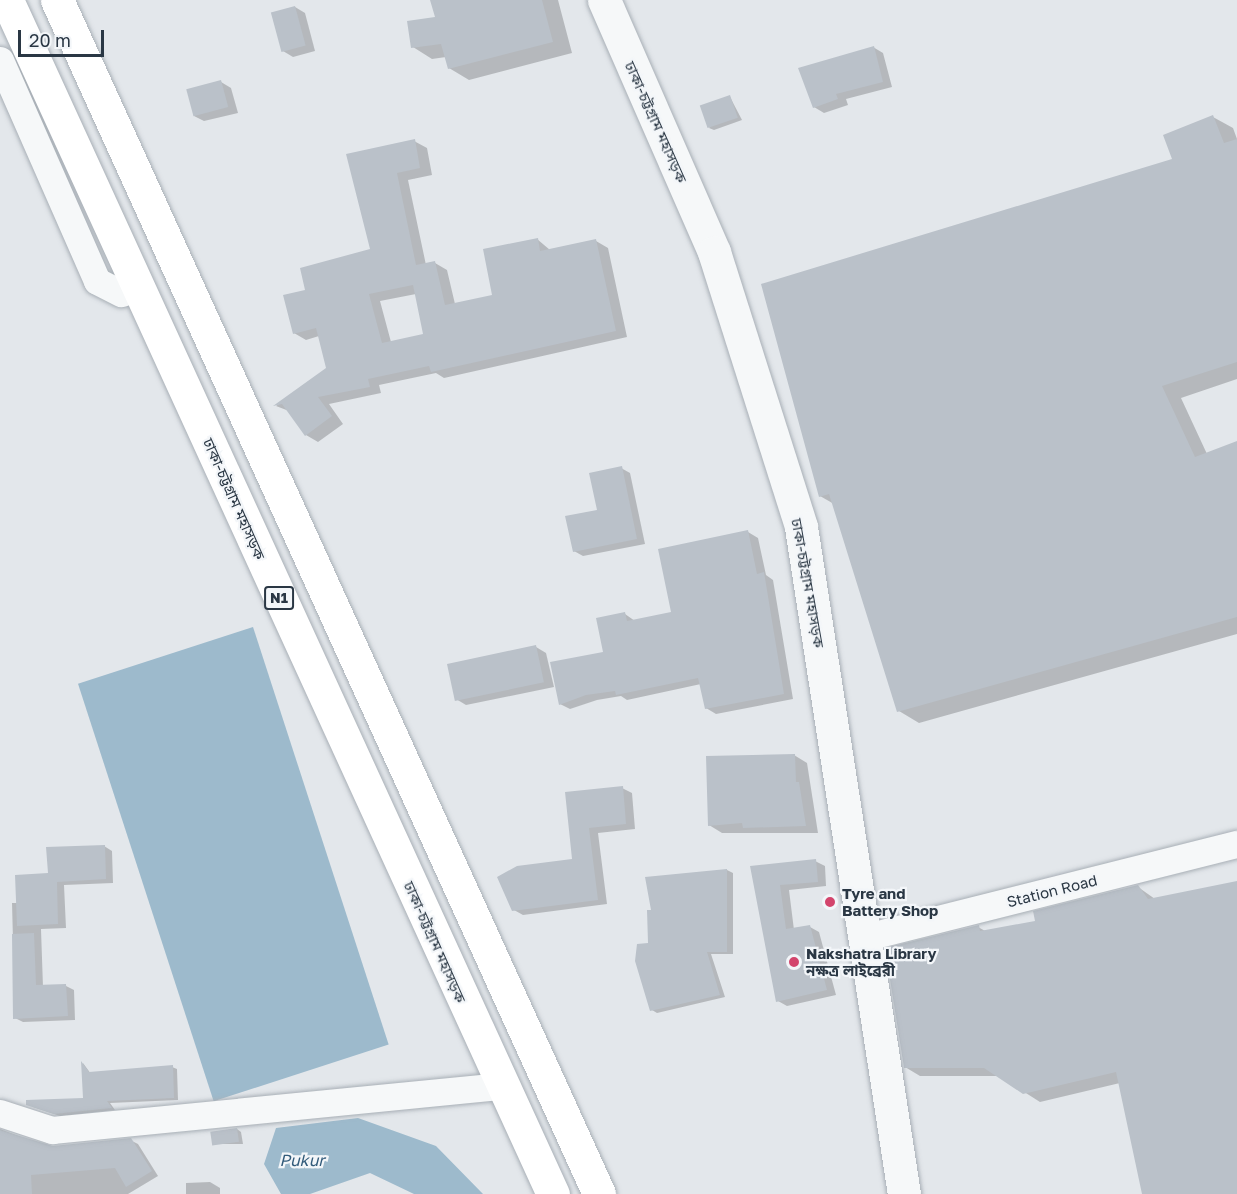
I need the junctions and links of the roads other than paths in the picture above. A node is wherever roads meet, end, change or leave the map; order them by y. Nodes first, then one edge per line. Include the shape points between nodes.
1 (8, 0) edge
2 (57, 0) edge
3 (604, 0) edge
4 (0, 60) edge
5 (121, 292) dead end
6 (1237, 844) edge
7 (866, 937) junction
8 (501, 1086) junction
9 (0, 1113) edge
10 (553, 1194) edge
11 (599, 1194) edge
12 (904, 1194) edge

1 - 8 highway, ঢাকা-চট্টগ্রাম মহাসড়ক / N1
2 - 11 highway
3 - 7 street, ঢাকা-চট্টগ্রাম মহাসড়ক via 714,252 801,527
4 - 5 street via 97,281
6 - 7 street, Station Road
7 - 12 street, ঢাকা-চট্টগ্রাম মহাসড়ক via 880,1057
8 - 9 street via 52,1130
8 - 10 highway, ঢাকা-চট্টগ্রাম মহাসড়ক / N1

